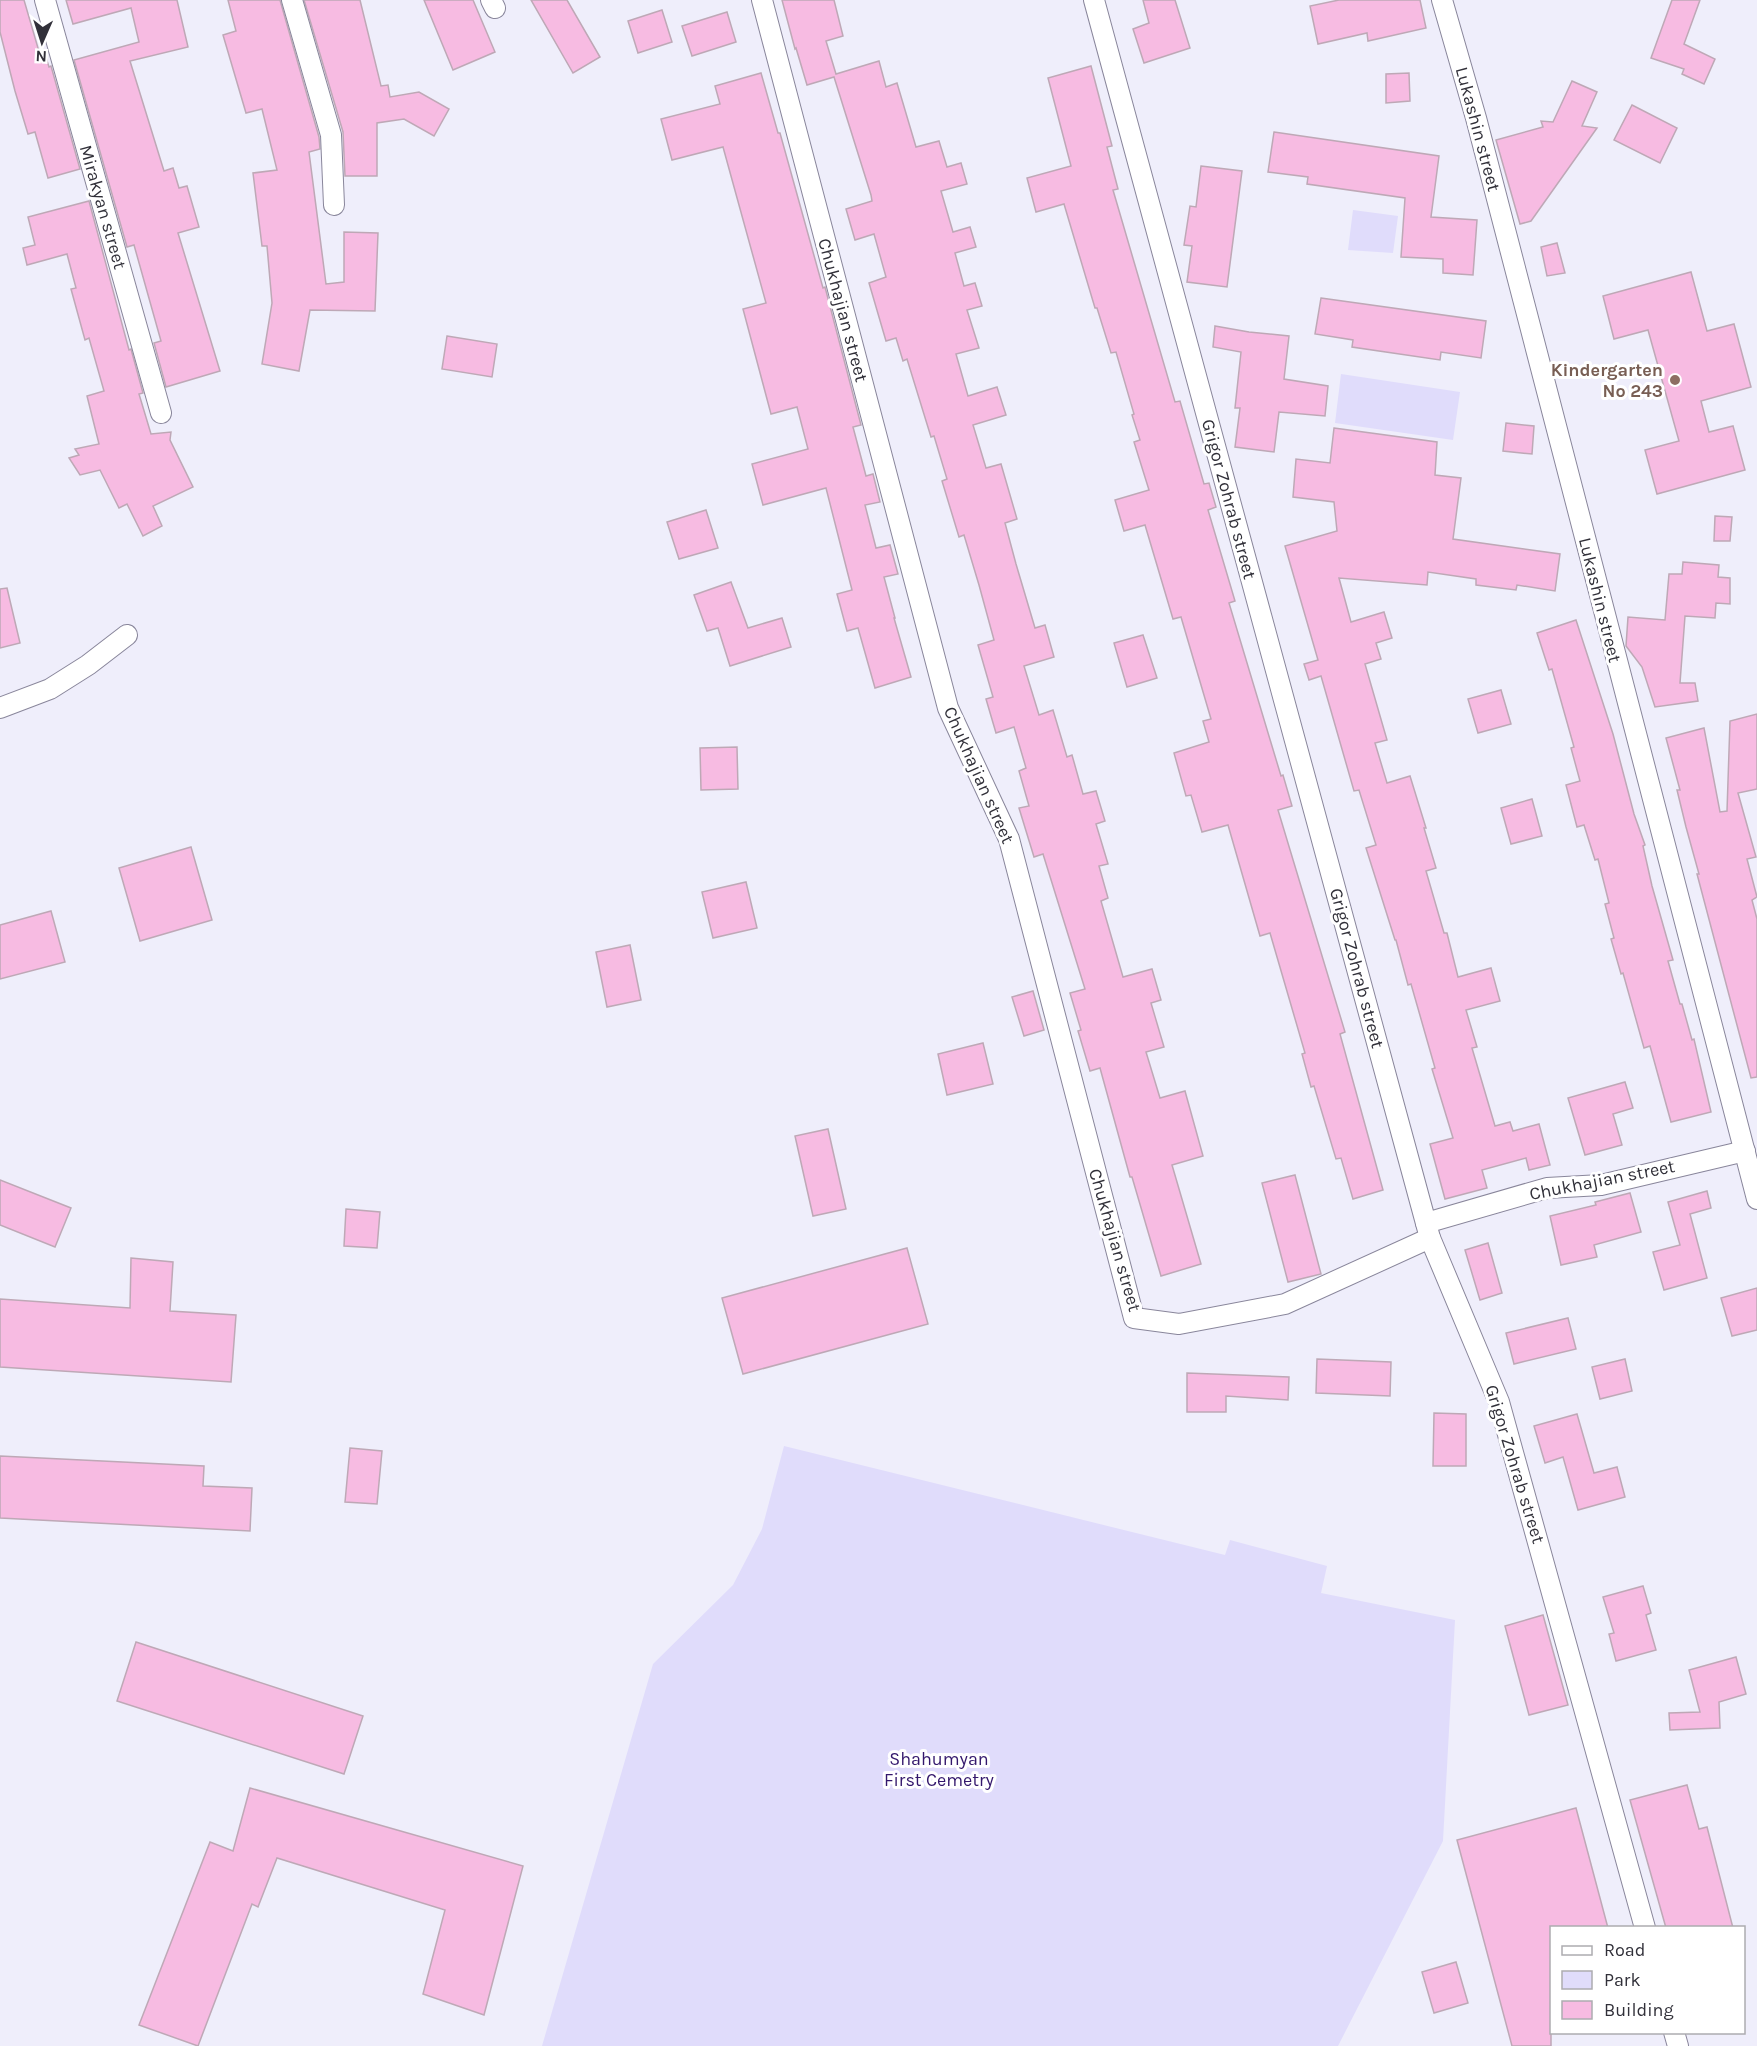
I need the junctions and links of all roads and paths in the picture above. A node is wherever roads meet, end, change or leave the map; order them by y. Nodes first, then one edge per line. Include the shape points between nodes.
1 (45, 0) edge
2 (292, 0) edge
3 (762, 0) edge
4 (1094, 0) edge
5 (1442, 0) edge
6 (334, 205) dead end
7 (161, 413) dead end
8 (127, 635) dead end
9 (0, 708) edge
10 (1745, 1151) junction
11 (1757, 1199) edge
12 (1428, 1231) junction
13 (1644, 1926) edge

1 - 7 street, Mirakyan street
2 - 6 street via 331,135
3 - 12 street, Chukhajian street via 946,699 1009,839 1134,1318 1179,1324 1285,1304
4 - 12 street, Grigor Zohrab street
5 - 10 street, Lukashin street
8 - 9 street via 50,689
10 - 11 street, Lukashin street
10 - 12 street, Chukhajian street via 1601,1185 1547,1188
12 - 13 street, Grigor Zohrab street via 1499,1402

